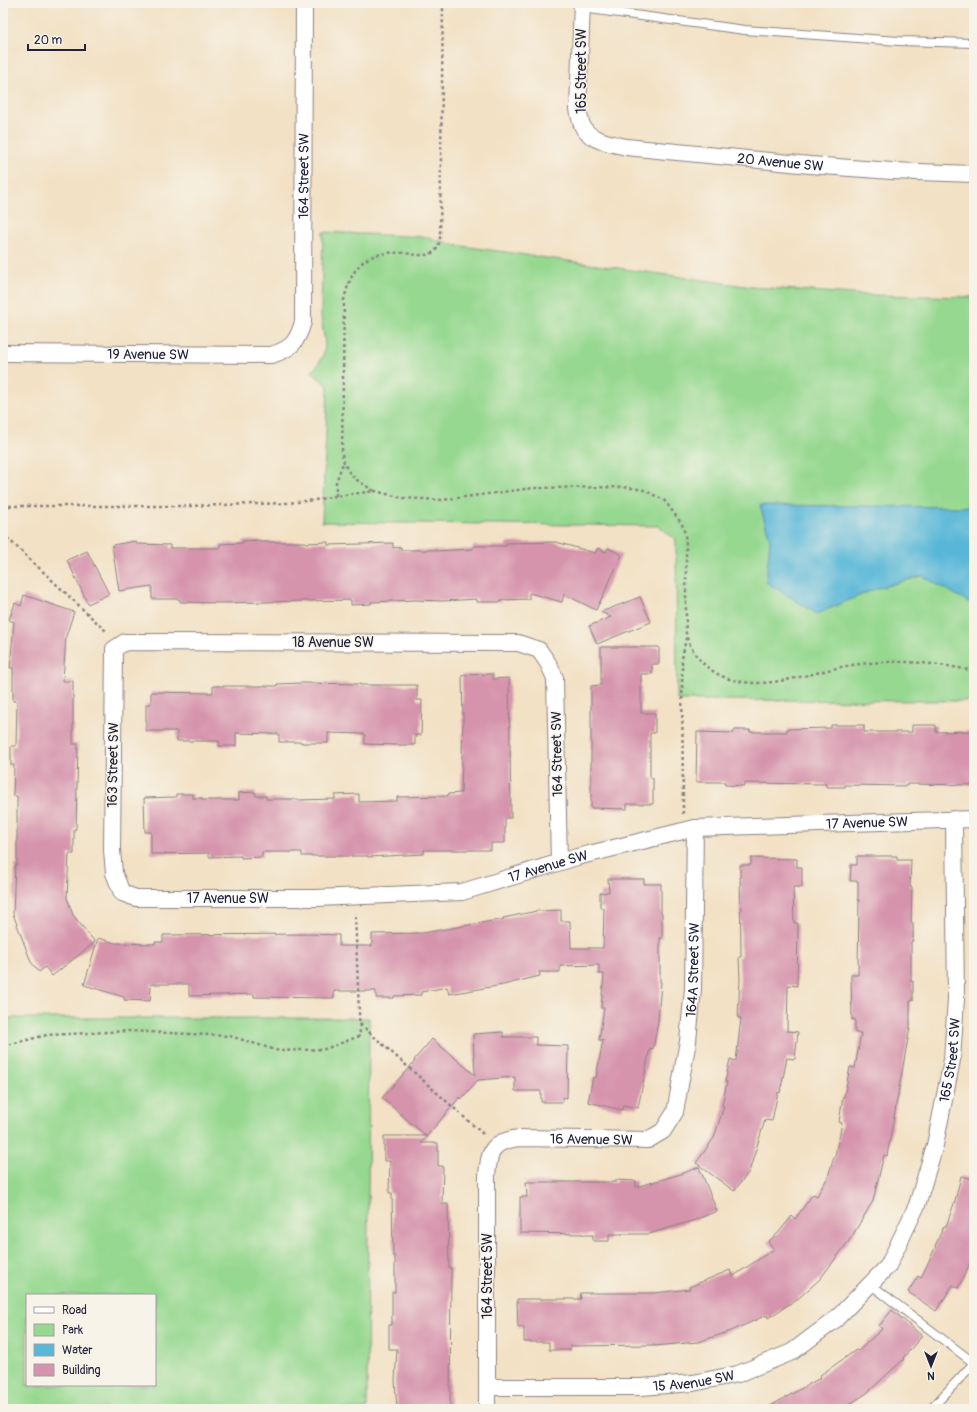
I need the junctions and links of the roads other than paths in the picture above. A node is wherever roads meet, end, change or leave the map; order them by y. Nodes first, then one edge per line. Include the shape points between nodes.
1 (304, 3) edge
2 (582, 6) edge
3 (974, 43) edge
4 (590, 136) joint
5 (974, 174) edge
6 (291, 346) joint
7 (3, 353) edge
8 (123, 643) joint
9 (539, 650) joint
10 (954, 819) junction
11 (974, 819) edge
12 (689, 829) junction
13 (559, 862) junction
14 (122, 893) joint
15 (675, 1112) joint
16 (496, 1144) joint
17 (870, 1284) junction
18 (974, 1363) edge
19 (488, 1387) junction
20 (487, 1409) edge
21 (932, 1409) edge

1 - 6 street, 164 Street SW via 303,322 299,336
2 - 3 lane via 745,30 899,41
2 - 4 street, 165 Street SW via 578,109 582,126
4 - 5 street, 20 Avenue SW via 626,147 794,164
6 - 7 street, 19 Avenue SW via 271,355
8 - 9 street, 18 Avenue SW via 518,643
8 - 14 street, 163 Street SW via 114,649 112,850 114,873
9 - 13 street, 164 Street SW via 555,678
10 - 11 street, 17 Avenue SW
10 - 12 street, 17 Avenue SW
10 - 17 street, 165 Street SW via 956,999 952,1060 935,1145 917,1205 888,1266
12 - 13 street, 17 Avenue SW
12 - 15 street, 164A Street SW via 693,989 688,1041
13 - 14 street, 17 Avenue SW via 462,892 315,898 136,898
15 - 16 street, 16 Avenue SW via 663,1131 648,1140 520,1138
16 - 19 street, 164 Street SW via 489,1159 487,1176
17 - 18 lane
17 - 19 street, 15 Avenue SW via 836,1319 792,1352 738,1374 693,1383 641,1387
18 - 21 lane
19 - 20 street, 164 Street SW

